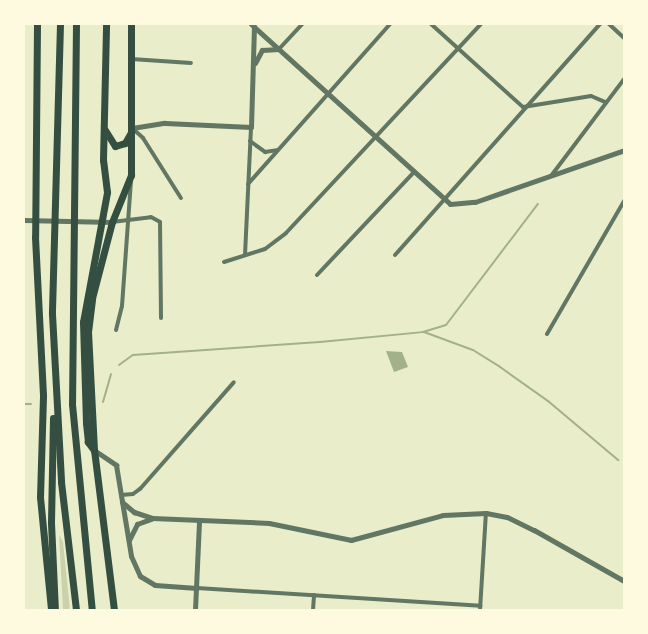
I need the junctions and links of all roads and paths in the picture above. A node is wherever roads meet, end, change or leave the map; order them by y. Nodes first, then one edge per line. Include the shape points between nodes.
1 (37, 24) edge
2 (60, 24) edge
3 (76, 24) edge
4 (106, 24) edge
5 (131, 24) edge
6 (302, 24) edge
7 (390, 24) edge
8 (431, 24) edge
9 (481, 24) edge
10 (600, 24) edge
11 (609, 24) edge
12 (253, 25) edge
13 (624, 38) edge
14 (279, 49) junction
15 (458, 49) junction
16 (131, 59) junction
17 (191, 63) dead end
18 (255, 64) junction
19 (624, 79) edge
20 (328, 94) junction
21 (605, 102) junction
22 (523, 107) junction
23 (250, 127) junction
24 (104, 128) junction
25 (132, 128) junction
26 (376, 138) junction
27 (250, 141) junction
28 (277, 150) junction
29 (624, 150) edge
30 (413, 173) junction
31 (131, 175) junction
32 (550, 178) junction
33 (248, 184) junction
34 (181, 198) dead end
35 (442, 199) junction
36 (624, 201) edge
37 (106, 208) junction
38 (24, 214) edge
39 (27, 219) edge
40 (89, 219) junction
41 (129, 219) junction
42 (103, 222) junction
43 (112, 222) junction
44 (245, 255) junction
45 (395, 255) dead end
46 (224, 262) dead end
47 (317, 276) dead end
48 (161, 318) dead end
49 (116, 330) dead end
50 (547, 334) dead end
51 (234, 382) dead end
52 (54, 386) junction
53 (94, 450) junction
54 (121, 495) junction
55 (122, 502) junction
56 (486, 512) junction
57 (152, 518) junction
58 (199, 521) junction
59 (128, 542) junction
60 (624, 581) edge
61 (197, 588) junction
62 (314, 595) junction
63 (480, 608) edge
64 (51, 610) edge
65 (55, 610) edge
66 (76, 610) edge
67 (92, 610) edge
68 (114, 610) edge
69 (195, 610) edge
70 (313, 610) edge

1 - 64 highway via 35,237 42,390 40,497
2 - 52 highway via 53,226
3 - 67 highway via 72,404
4 - 24 highway
5 - 16 highway
6 - 14 street
7 - 20 street
8 - 15 street
9 - 15 street
10 - 22 street
11 - 13 street
12 - 14 street
12 - 18 street
14 - 18 street via 262,50
14 - 20 street
15 - 22 street
15 - 26 street
16 - 17 street
16 - 25 highway
18 - 23 street
19 - 21 street
20 - 26 street
20 - 28 street
21 - 22 street via 591,96
21 - 32 street via 556,165
22 - 35 street
23 - 25 street via 165,123
23 - 27 street
24 - 25 highway via 115,146 124,143
24 - 37 highway
25 - 31 highway
25 - 34 street via 143,138
26 - 30 street
26 - 44 street via 286,233 265,249
27 - 28 street via 265,152
27 - 33 street
28 - 33 street
29 - 32 street
30 - 35 street
30 - 47 street
31 - 41 street
31 - 43 highway
32 - 35 street via 459,206
33 - 44 street
35 - 45 street
36 - 50 street
37 - 40 street
37 - 42 highway
38 - 39 street
39 - 40 street
40 - 42 street
41 - 43 street
41 - 48 street via 152,217 160,222
41 - 49 street via 122,306
42 - 43 street
42 - 53 highway via 83,322 86,423 88,442
43 - 53 highway via 92,298 88,332
44 - 46 street
51 - 54 street via 140,488 133,494
52 - 65 highway via 51,523
52 - 66 highway
53 - 54 street via 116,464
53 - 68 highway
54 - 55 street
55 - 57 street via 134,512
55 - 59 street
56 - 58 street via 443,516 351,540 276,524
56 - 60 street via 527,527
56 - 63 street
57 - 58 street
57 - 59 street via 136,524
58 - 61 street
59 - 61 street via 135,567 146,581
61 - 62 street
61 - 69 street
62 - 63 street
62 - 70 street

